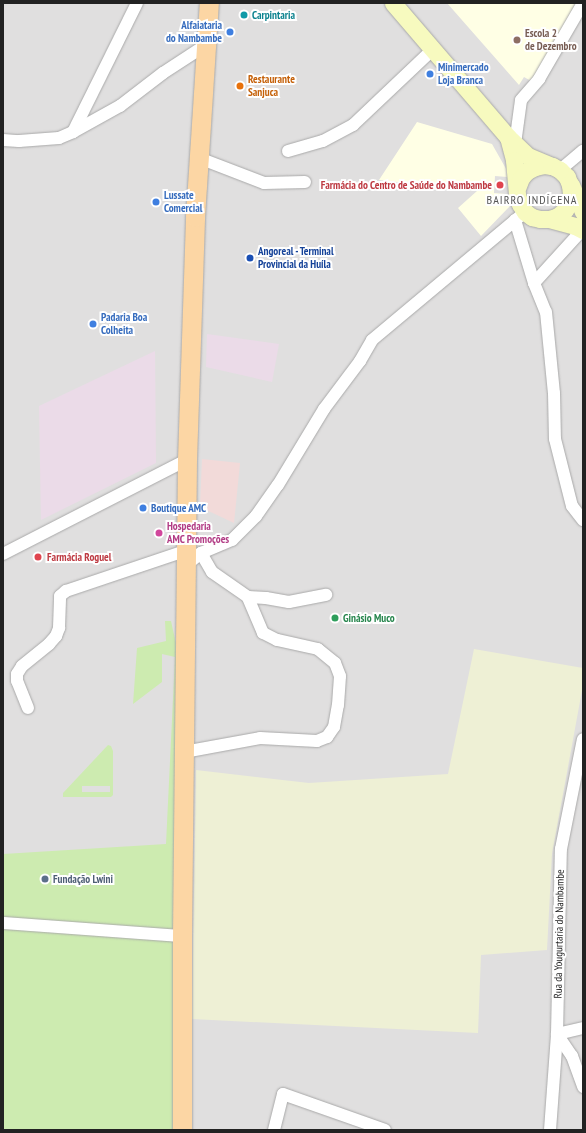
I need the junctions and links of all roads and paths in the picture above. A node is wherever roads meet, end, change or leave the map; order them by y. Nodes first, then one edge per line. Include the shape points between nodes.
1 (137, 3) edge
2 (209, 3) edge
3 (393, 3) edge
4 (583, 3) edge
5 (206, 45) junction
6 (433, 49) junction
7 (73, 132) junction
8 (3, 140) edge
9 (511, 141) junction
10 (288, 151) dead end
11 (583, 151) edge
12 (199, 158) junction
13 (556, 168) junction
14 (305, 182) dead end
15 (570, 185) junction
16 (518, 186) junction
17 (583, 212) edge
18 (520, 216) junction
19 (549, 219) junction
20 (582, 230) edge
21 (534, 282) junction
22 (187, 460) junction
23 (583, 520) edge
24 (3, 554) edge
25 (190, 556) junction
26 (326, 595) dead end
27 (248, 597) junction
28 (28, 708) dead end
29 (583, 739) edge
30 (184, 752) junction
31 (3, 923) edge
32 (182, 936) junction
33 (583, 1028) edge
34 (557, 1034) junction
35 (583, 1087) edge
36 (182, 1130) edge
37 (274, 1130) edge
38 (385, 1130) edge
39 (550, 1130) edge

1 - 7 street
2 - 5 main road
3 - 6 street
4 - 9 street via 539,79 521,100
5 - 7 street via 163,73 120,106
5 - 12 main road
6 - 9 street
6 - 10 street via 353,125 323,141
7 - 8 street via 58,138 20,142
9 - 13 street via 528,156
9 - 16 street
11 - 13 street
12 - 14 street via 264,183
12 - 22 main road
13 - 15 street via 567,177
13 - 16 street via 544,165 531,169 521,178
15 - 17 street
15 - 19 street via 572,194 565,210
16 - 18 street
18 - 19 street
18 - 21 street
18 - 25 street via 372,340 360,361 324,409 256,516 232,540
19 - 20 street
20 - 21 street
21 - 23 street via 546,312 554,393 555,439 572,506
22 - 24 street
22 - 25 main road
25 - 27 street
25 - 28 street via 66,591 60,596 59,628 56,636 22,666 17,674 17,681
25 - 30 main road
26 - 27 street via 289,602
27 - 30 street via 263,633 277,640 318,649 334,663 340,676 334,727 327,738 317,741 260,738
29 - 34 street, Rua da Yougurtaria do Nambambe via 561,849
30 - 32 main road
31 - 32 street
32 - 36 main road
33 - 34 street
34 - 35 street via 572,1056
34 - 39 street, Rua da Yougurtaria do Nambambe
37 - 38 street via 283,1094

